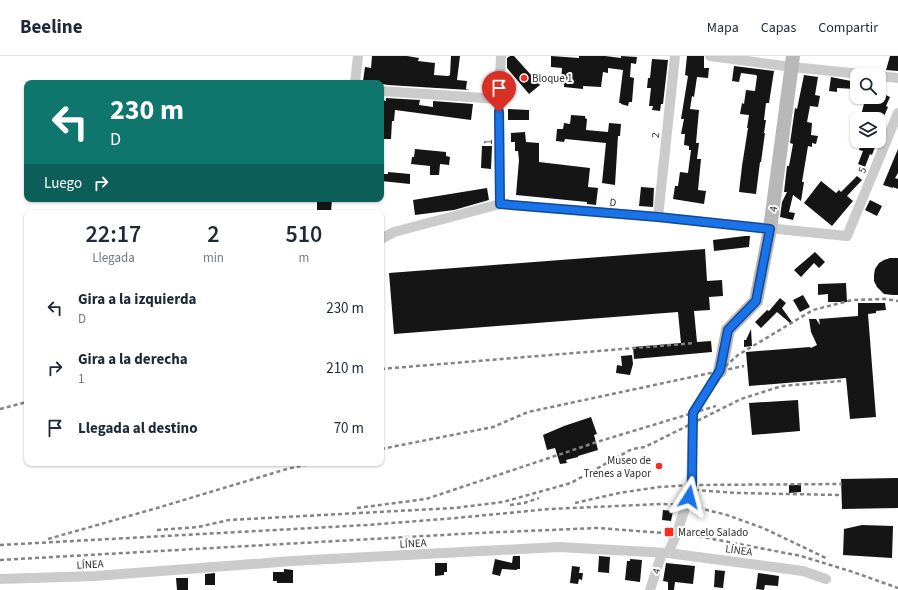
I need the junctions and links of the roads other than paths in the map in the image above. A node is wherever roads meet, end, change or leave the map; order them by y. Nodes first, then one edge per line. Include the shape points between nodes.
1 (358, 56) edge
2 (501, 56) edge
3 (675, 56) edge
4 (710, 56) edge
5 (740, 58) edge
6 (792, 61) edge
7 (850, 71) edge
8 (886, 77) edge
9 (898, 78) edge
10 (355, 80) edge
11 (384, 91) edge
12 (499, 99) junction
13 (898, 113) edge
14 (500, 204) junction
15 (658, 217) junction
16 (770, 229) junction
17 (847, 236) joint
18 (384, 237) edge
19 (720, 370) joint
20 (665, 553) junction
21 (0, 579) edge
22 (826, 579) dead end
23 (650, 590) edge

1 - 10 street
2 - 12 street, 1
3 - 15 street, 2
4 - 5 street
5 - 6 street
6 - 7 street
6 - 16 street, 4
8 - 9 street
11 - 12 street
12 - 14 street, 1
13 - 17 street, 5
14 - 15 street, D
14 - 18 street, D via 394,232
15 - 16 street, D
16 - 17 street, D
16 - 19 street, 4 via 756,301 728,330
19 - 20 street, 4 via 693,413 692,489 682,519
20 - 21 street, LÍNEA via 559,547 292,561 95,576
20 - 22 street, LÍNEA via 803,570
20 - 23 street, 4

